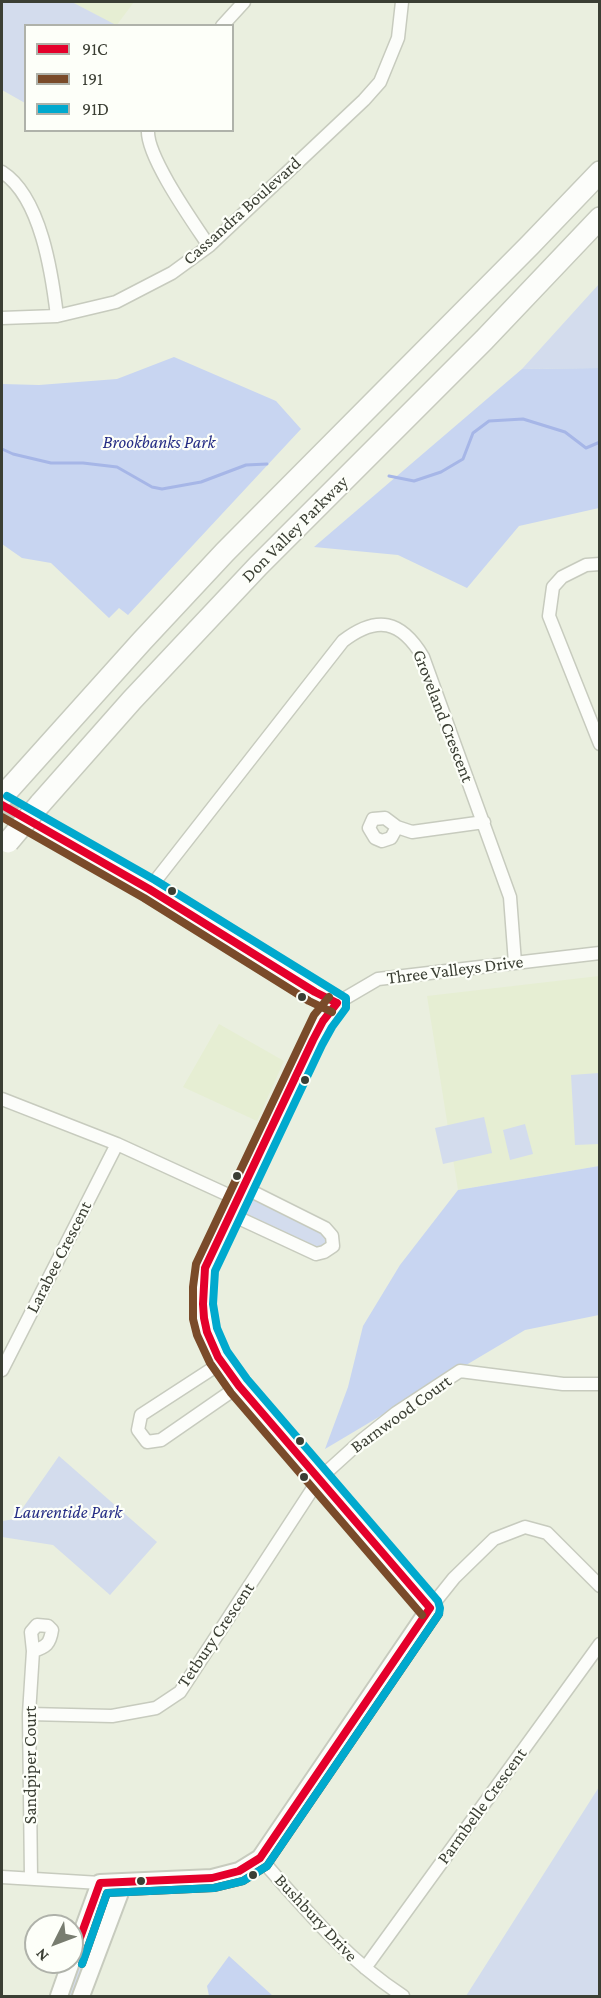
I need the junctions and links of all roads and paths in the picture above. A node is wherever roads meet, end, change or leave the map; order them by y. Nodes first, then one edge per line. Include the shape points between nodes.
1 (244, 2) edge
2 (402, 2) edge
3 (224, 24) edge
4 (148, 132) edge
5 (2, 172) edge
6 (600, 172) edge
7 (600, 218) edge
8 (209, 246) junction
9 (57, 316) junction
10 (2, 318) edge
11 (600, 564) edge
12 (600, 744) edge
13 (7, 791) edge
14 (484, 822) junction
15 (397, 827) dead end
16 (40, 828) tunnel mouth
17 (5, 846) edge
18 (149, 889) junction
19 (600, 953) edge
20 (514, 963) junction
21 (337, 1003) junction
22 (2, 1099) edge
23 (117, 1144) junction
24 (237, 1200) junction
25 (221, 1363) junction
26 (2, 1371) edge
27 (600, 1384) edge
28 (239, 1386) junction
29 (319, 1479) junction
30 (600, 1586) edge
31 (430, 1608) junction
32 (600, 1644) edge
33 (33, 1651) dead end
34 (29, 1714) junction
35 (260, 1858) junction
36 (2, 1877) edge
37 (31, 1878) junction
38 (124, 1882) junction
39 (100, 1883) junction
40 (84, 1928) edge
41 (365, 1968) junction
42 (67, 1974) edge
43 (59, 1996) edge
44 (81, 1996) edge
45 (403, 1996) edge

1 - 3 street
2 - 8 street, Cassandra Boulevard via 398,38 380,82
4 - 8 street via 151,150
5 - 9 street via 19,188 34,213
6 - 13 highway, Don Valley Parkway via 225,552
7 - 17 highway, Don Valley Parkway, bridge via 258,566 132,700
8 - 9 street, Cassandra Boulevard via 172,273 117,302
9 - 10 street, Cassandra Boulevard
11 - 12 street via 586,565 562,577 553,587 549,616
14 - 15 street via 412,832
14 - 18 street, Groveland Crescent via 423,657 404,632 372,625 343,641
14 - 20 street, Groveland Crescent via 510,897
16 - 18 street
18 - 21 street
19 - 20 street, Three Valleys Drive
20 - 21 street, Three Valleys Drive via 378,979
21 - 24 street via 313,1040
22 - 23 street
23 - 24 street
23 - 26 street, Larabee Crescent
24 - 24 street via 316,1254 333,1246 332,1236 325,1228
24 - 25 street via 205,1268 201,1298 205,1331
25 - 28 street
25 - 28 street via 141,1415 138,1430 147,1442 161,1440
27 - 29 street, Barnwood Court via 563,1384 460,1371 396,1413
28 - 29 street
29 - 31 street
29 - 34 street, Tetbury Crescent via 180,1692 156,1708 112,1716
30 - 31 street via 547,1533 525,1527 494,1539
31 - 35 street
32 - 41 street, Parmbelle Crescent
33 - 34 street, Sandpiper Court
34 - 37 street, Sandpiper Court
35 - 38 street via 239,1871 212,1878
35 - 41 street, Bushbury Drive via 342,1950
36 - 37 street
37 - 39 street
38 - 39 street
38 - 44 street
39 - 40 street
41 - 45 street, Bushbury Drive
42 - 43 street

